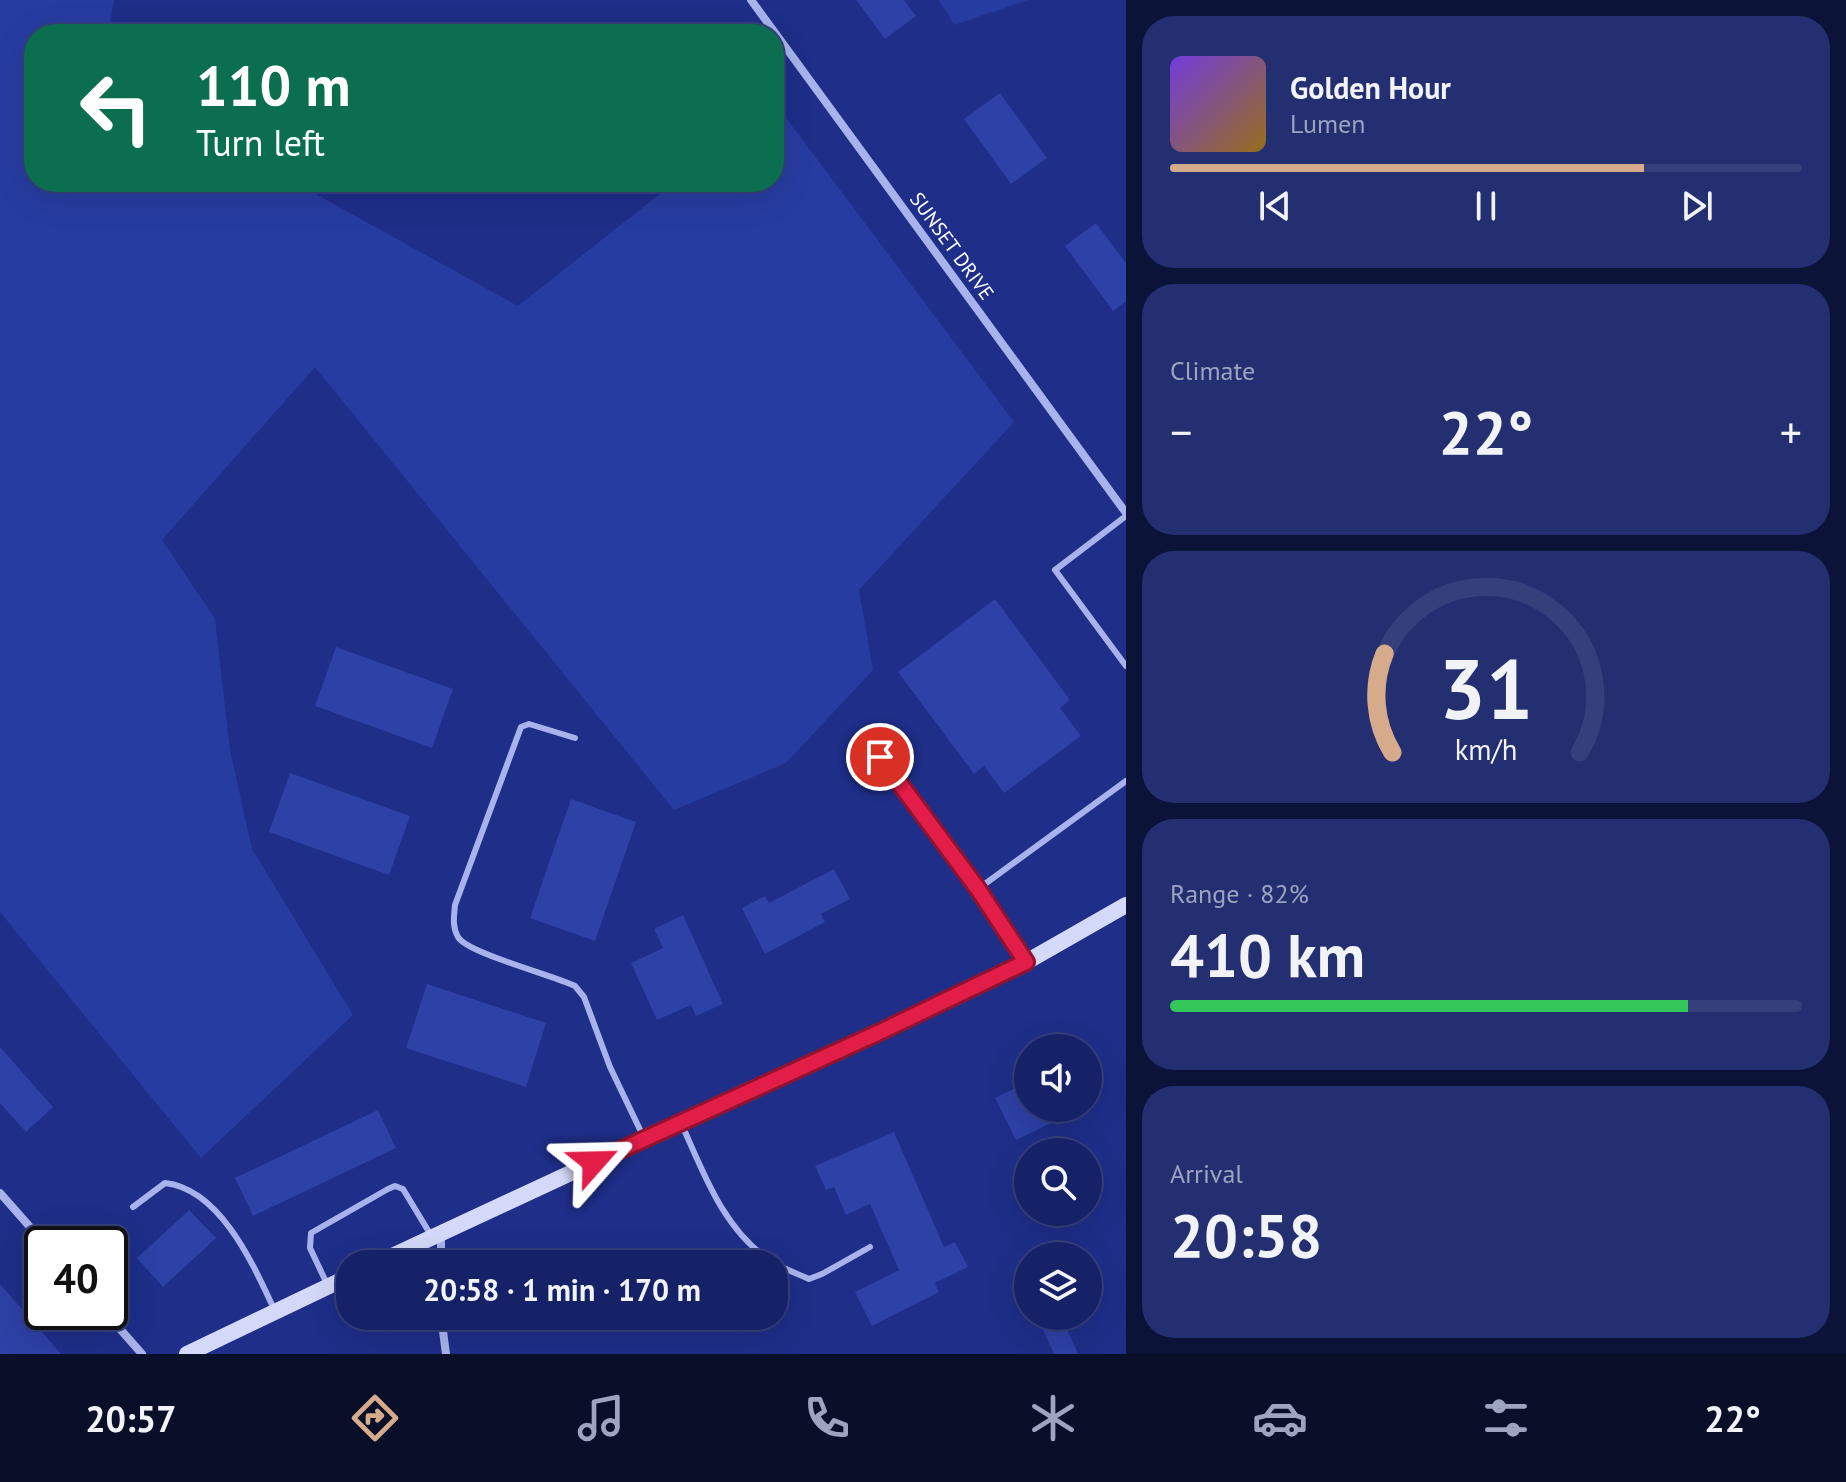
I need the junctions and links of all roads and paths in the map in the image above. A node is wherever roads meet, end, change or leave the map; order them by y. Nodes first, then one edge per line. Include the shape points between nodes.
1 (751, 0) edge
2 (769, 24) edge
3 (784, 45) edge
4 (1126, 514) edge
5 (1126, 666) edge
6 (575, 738) dead end
7 (880, 757) dead end
8 (1126, 781) edge
9 (978, 889) junction
10 (1126, 905) edge
11 (1026, 962) junction
12 (680, 1121) junction
13 (644, 1138) junction
14 (0, 1193) edge
15 (133, 1207) dead end
16 (29, 1226) edge
17 (436, 1235) junction
18 (870, 1247) dead end
19 (404, 1250) edge
20 (439, 1250) edge
21 (336, 1283) edge
22 (328, 1287) junction
23 (275, 1312) junction
24 (121, 1330) edge
25 (443, 1330) edge
26 (142, 1354) edge
27 (187, 1354) edge
28 (446, 1354) edge

1 - 2 street, SUNSET DRIVE
3 - 4 street, SUNSET DRIVE
4 - 5 lane via 1055,570
6 - 13 lane via 529,724 521,727 455,905 454,926 459,939 475,949 575,986
7 - 9 lane
8 - 9 lane
9 - 11 lane
10 - 11 street
11 - 12 street
12 - 13 street
12 - 18 lane via 727,1218 771,1261 809,1279
13 - 17 street
14 - 16 street
15 - 23 lane via 165,1183 195,1191 238,1241
17 - 19 street
17 - 20 street
17 - 22 lane via 403,1189 388,1189 311,1233 310,1248
21 - 22 street
22 - 23 street
23 - 27 street
24 - 26 street
25 - 28 street

